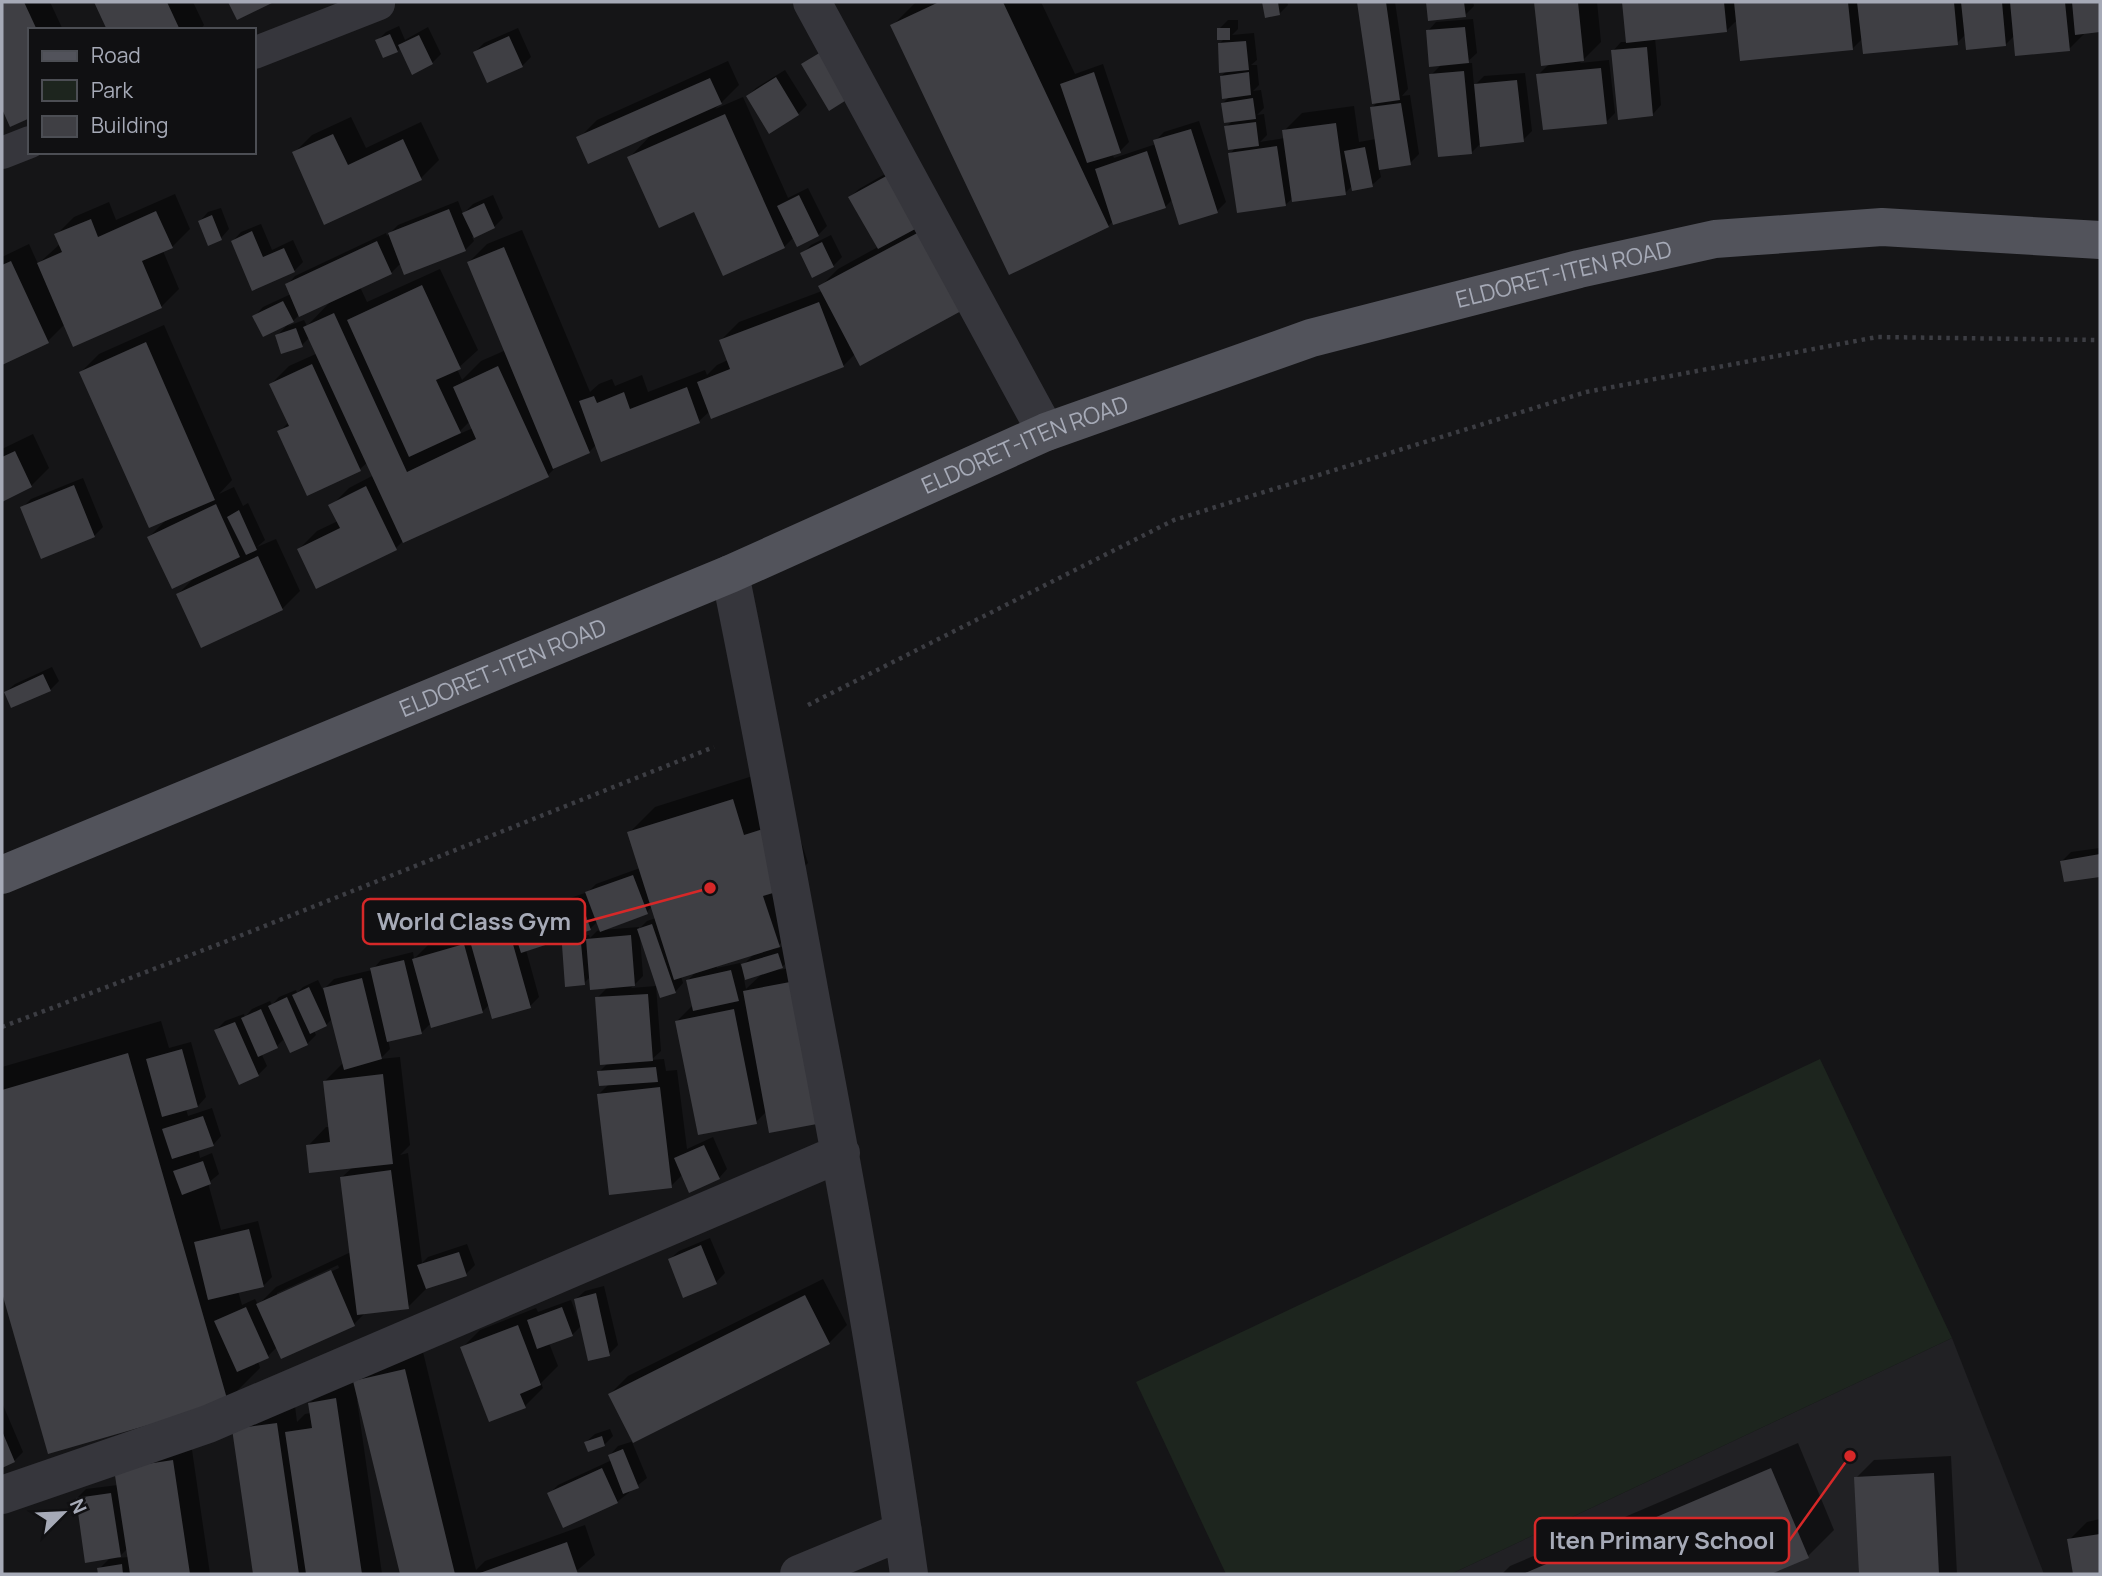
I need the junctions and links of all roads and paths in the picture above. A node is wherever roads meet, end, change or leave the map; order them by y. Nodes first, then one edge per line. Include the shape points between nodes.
1 (812, 2) edge
2 (379, 4) dead end
3 (256, 52) edge
4 (28, 143) edge
5 (2, 153) edge
6 (2100, 240) edge
7 (2100, 340) edge
8 (1046, 432) junction
9 (730, 574) junction
10 (762, 728) junction
11 (2, 874) edge
12 (2, 1027) edge
13 (841, 1153) junction
14 (2, 1495) edge
15 (903, 1531) junction
16 (799, 1574) edge
17 (909, 1574) edge

1 - 8 street
2 - 3 lane
4 - 5 lane
6 - 8 main road, ELDORET-ITEN ROAD via 1882,227 1715,239 1311,338
7 - 10 path via 1877,337 1586,392 1174,520
8 - 9 main road, ELDORET-ITEN ROAD
9 - 10 street
9 - 11 main road, ELDORET-ITEN ROAD
10 - 12 path
10 - 13 street
13 - 14 street via 208,1424
13 - 15 street
15 - 16 street
15 - 17 street

